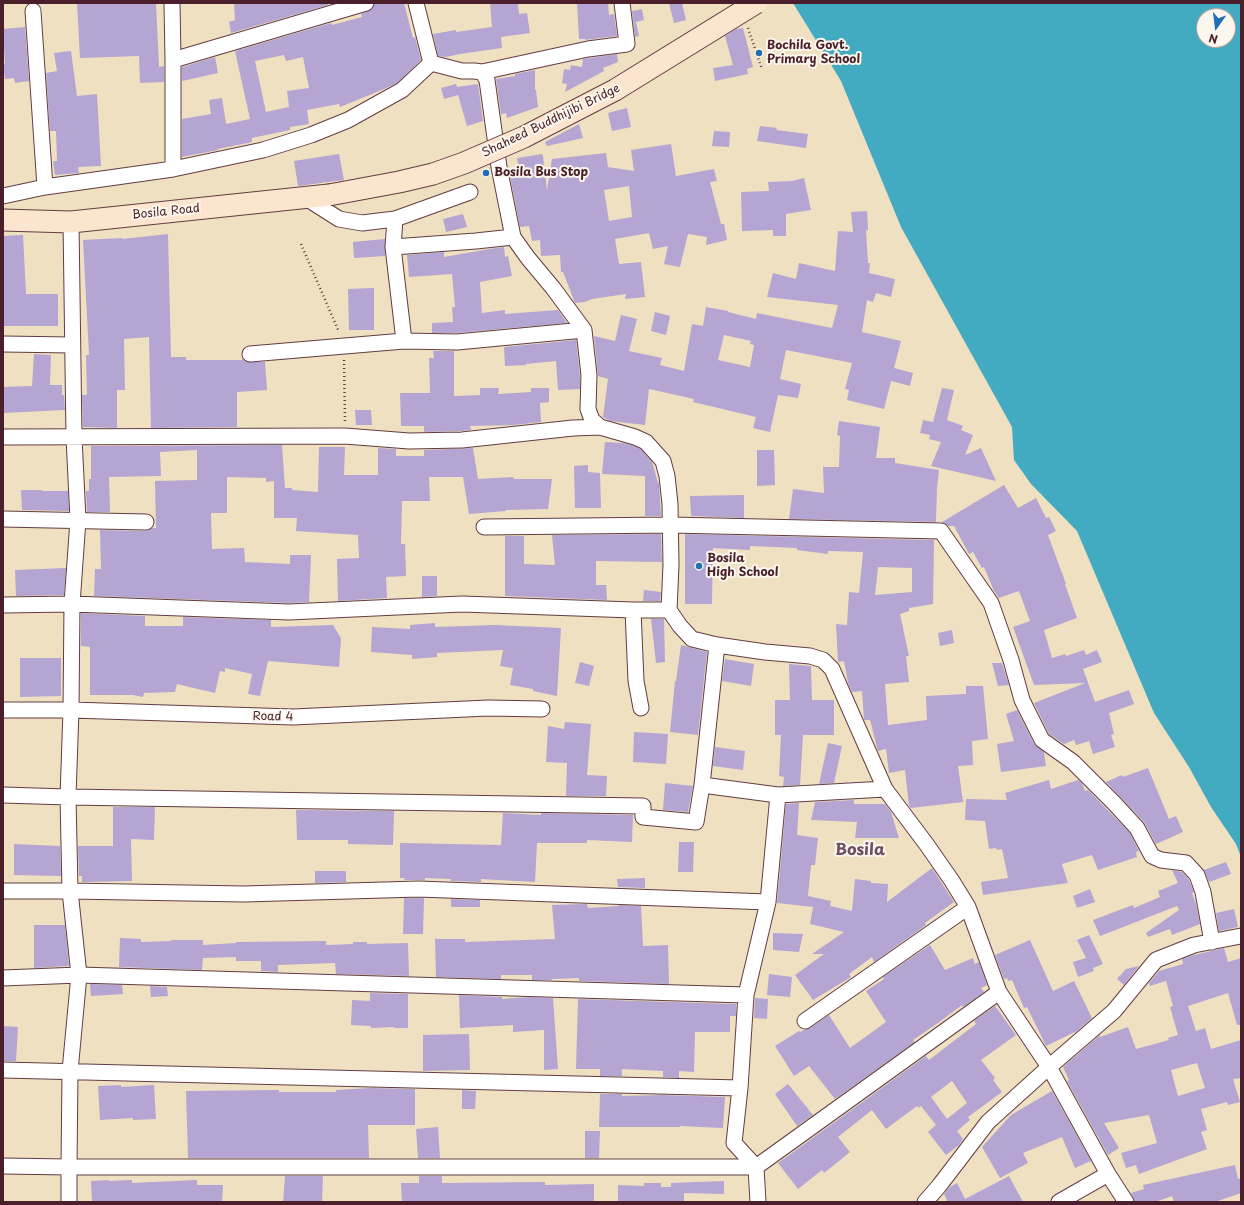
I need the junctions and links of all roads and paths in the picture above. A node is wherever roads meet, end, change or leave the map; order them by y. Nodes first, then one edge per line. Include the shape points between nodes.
1 (172, 3) edge
2 (366, 3) edge
3 (416, 3) edge
4 (622, 3) edge
5 (756, 3) edge
6 (33, 11) dead end
7 (747, 25) dead end
8 (173, 60) junction
9 (431, 63) junction
10 (762, 69) dead end
11 (482, 72) junction
12 (173, 169) junction
13 (45, 187) junction
14 (470, 192) dead end
15 (329, 195) joint
16 (3, 196) edge
17 (306, 198) junction
18 (395, 219) junction
19 (3, 220) edge
20 (71, 222) junction
21 (513, 237) junction
22 (393, 247) junction
23 (584, 330) junction
24 (404, 341) junction
25 (3, 344) edge
26 (72, 345) junction
27 (250, 354) dead end
28 (600, 427) junction
29 (3, 437) edge
30 (74, 437) junction
31 (3, 519) edge
32 (78, 520) junction
33 (146, 522) dead end
34 (671, 525) junction
35 (484, 527) dead end
36 (72, 604) junction
37 (3, 605) edge
38 (633, 610) junction
39 (669, 610) junction
40 (717, 644) junction
41 (641, 708) dead end
42 (542, 709) dead end
43 (3, 710) edge
44 (72, 710) junction
45 (702, 785) junction
46 (885, 788) junction
47 (3, 795) edge
48 (778, 795) junction
49 (68, 797) junction
50 (70, 891) junction
51 (3, 892) edge
52 (768, 902) junction
53 (968, 908) junction
54 (1241, 936) edge
55 (1212, 942) junction
56 (79, 976) junction
57 (3, 978) edge
58 (999, 992) junction
59 (746, 995) junction
60 (805, 1021) dead end
61 (1049, 1067) junction
62 (3, 1070) edge
63 (70, 1071) junction
64 (740, 1088) junction
65 (3, 1166) edge
66 (69, 1167) junction
67 (756, 1167) junction
68 (1108, 1174) junction
69 (69, 1202) edge
70 (758, 1202) edge
71 (925, 1202) edge
72 (1058, 1202) edge
73 (1126, 1202) edge

1 - 8 street
2 - 8 street
3 - 9 street
4 - 11 street via 627,44 588,49
5 - 15 main road, Shaheed Buddhijibi Bridge, bridge via 615,90 524,137 433,174
6 - 13 street
7 - 10 path
8 - 12 street
9 - 11 street via 462,71
9 - 12 street via 402,90 348,120 311,136 263,150
11 - 21 street via 487,80 499,166
12 - 13 street
13 - 16 street
14 - 18 street
15 - 17 main road, Bosila Road
17 - 18 street via 339,219 362,223
17 - 20 main road, Bosila Road
18 - 22 street
19 - 20 main road, Bosila Road
20 - 26 street
21 - 22 street
21 - 23 street
22 - 24 street
23 - 24 street via 457,342
23 - 28 street via 589,375 588,409 592,420
24 - 27 street
25 - 26 street
26 - 30 street
28 - 30 street via 462,440 409,441 345,436
28 - 34 street via 646,442 663,461 667,476
29 - 30 street
30 - 32 street
31 - 32 street
32 - 33 street
32 - 36 street
34 - 35 street
34 - 39 street
34 - 55 street via 941,531 991,603 1022,700 1042,740 1073,762 1115,804 1137,828 1152,856 1161,860 1186,863 1197,875 1203,892
36 - 37 street
36 - 38 street via 289,612 462,604
36 - 44 street
38 - 39 street
38 - 41 street via 636,681
39 - 40 street via 692,639
40 - 45 street
40 - 46 street via 810,656 823,660 832,669
42 - 44 street, Road 4 via 488,708 293,717
43 - 44 street, Road 4
44 - 49 street
45 - 48 street
45 - 49 street via 696,822 643,817 643,806
46 - 48 street
46 - 53 street via 927,845
47 - 49 street
48 - 52 street
49 - 50 street
50 - 51 street
50 - 52 street via 244,894 419,890
50 - 56 street
52 - 59 street
53 - 58 street
53 - 60 street
54 - 55 street
55 - 61 street via 1194,945 1156,960 1114,1011
56 - 57 street
56 - 59 street
56 - 63 street
58 - 61 street
58 - 67 street
59 - 64 street
61 - 68 street
61 - 71 street via 988,1122
62 - 63 street
63 - 64 street
63 - 66 street
64 - 67 street via 734,1143
65 - 66 street
66 - 67 street
66 - 69 street
67 - 70 street
68 - 72 street
68 - 73 street

